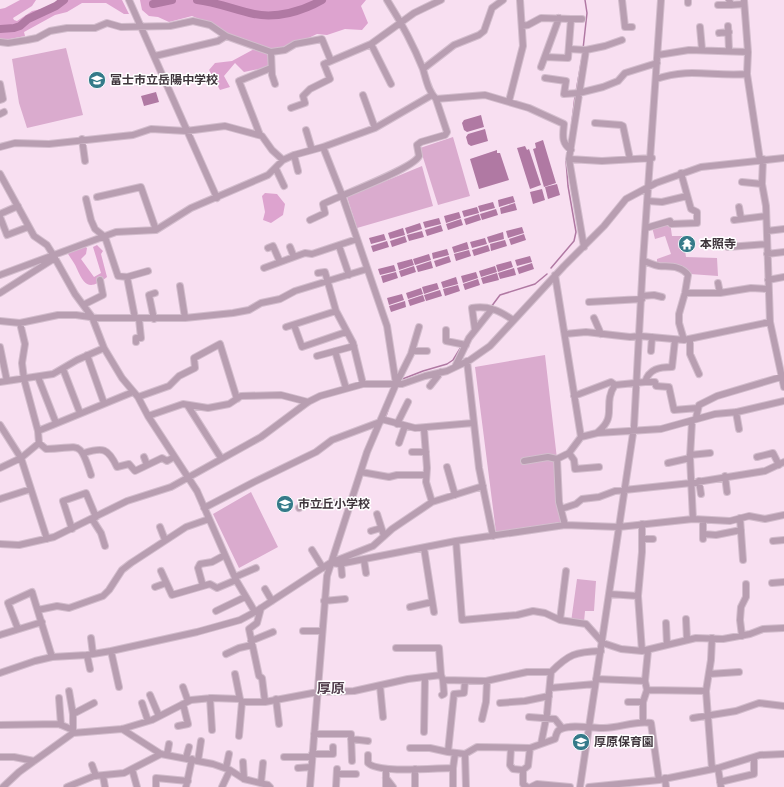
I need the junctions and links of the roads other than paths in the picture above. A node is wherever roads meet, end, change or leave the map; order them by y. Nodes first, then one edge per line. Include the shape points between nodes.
1 (129, 0) edge
2 (387, 0) edge
3 (441, 0) edge
4 (503, 0) edge
5 (520, 0) edge
6 (622, 0) edge
7 (661, 0) edge
8 (730, 2) edge
9 (744, 2) edge
10 (428, 3) edge
11 (718, 6) dead end
12 (559, 18) junction
13 (571, 19) junction
14 (582, 19) dead end
15 (402, 22) junction
16 (140, 25) junction
17 (522, 26) junction
18 (632, 27) dead end
19 (700, 27) dead end
20 (719, 33) dead end
21 (226, 36) junction
22 (622, 40) dead end
23 (0, 42) edge
24 (371, 44) junction
25 (570, 49) junction
26 (702, 49) junction
27 (586, 50) junction
28 (729, 50) junction
29 (271, 52) junction
30 (748, 52) junction
31 (658, 55) junction
32 (155, 56) junction
33 (545, 57) junction
34 (331, 61) junction
35 (657, 62) junction
36 (541, 67) dead end
37 (271, 68) junction
38 (423, 69) junction
39 (747, 74) junction
40 (545, 78) dead end
41 (656, 79) junction
42 (0, 84) edge
43 (275, 84) dead end
44 (391, 84) dead end
45 (579, 93) junction
46 (363, 95) dead end
47 (434, 97) junction
48 (0, 100) edge
49 (509, 101) junction
50 (291, 108) dead end
51 (595, 123) dead end
52 (375, 128) junction
53 (306, 130) dead end
54 (186, 131) junction
55 (260, 135) junction
56 (82, 139) junction
57 (0, 147) edge
58 (323, 147) junction
59 (312, 150) junction
60 (571, 150) junction
61 (294, 155) junction
62 (652, 158) junction
63 (784, 158) edge
64 (570, 159) junction
65 (630, 159) junction
66 (761, 159) junction
67 (283, 160) junction
68 (85, 161) dead end
69 (276, 169) junction
70 (298, 171) dead end
71 (681, 173) junction
72 (0, 174) edge
73 (742, 182) dead end
74 (762, 184) junction
75 (284, 186) dead end
76 (8, 187) junction
77 (649, 188) junction
78 (0, 190) edge
79 (342, 195) junction
80 (687, 196) junction
81 (97, 197) dead end
82 (217, 198) junction
83 (86, 199) dead end
84 (648, 201) junction
85 (18, 206) junction
86 (739, 207) dead end
87 (0, 214) edge
88 (766, 216) junction
89 (0, 217) edge
90 (310, 220) dead end
91 (28, 227) junction
92 (646, 228) junction
93 (784, 229) edge
94 (156, 230) junction
95 (767, 231) junction
96 (105, 237) junction
97 (357, 239) junction
98 (767, 244) junction
99 (339, 246) junction
100 (290, 247) dead end
101 (584, 247) junction
102 (728, 247) dead end
103 (268, 248) dead end
104 (784, 252) edge
105 (767, 254) junction
106 (54, 257) junction
107 (294, 257) junction
108 (643, 261) junction
109 (280, 262) junction
110 (264, 268) dead end
111 (367, 269) junction
112 (148, 271) dead end
113 (318, 274) dead end
114 (0, 275) edge
115 (349, 275) junction
116 (555, 276) junction
117 (784, 277) edge
118 (127, 278) junction
119 (100, 280) dead end
120 (768, 280) junction
121 (328, 282) junction
122 (718, 283) dead end
123 (180, 286) dead end
124 (768, 289) junction
125 (0, 293) edge
126 (155, 293) dead end
127 (720, 293) junction
128 (685, 294) junction
129 (662, 297) dead end
130 (642, 298) junction
131 (589, 302) dead end
132 (83, 305) junction
133 (490, 308) junction
134 (336, 311) junction
135 (92, 317) junction
136 (137, 318) junction
137 (185, 318) junction
138 (594, 318) dead end
139 (154, 319) junction
140 (513, 320) junction
141 (0, 321) edge
142 (770, 322) junction
143 (20, 323) junction
144 (294, 325) junction
145 (419, 326) dead end
146 (286, 327) dead end
147 (475, 328) junction
148 (446, 330) dead end
149 (346, 332) junction
150 (564, 334) junction
151 (601, 334) junction
152 (640, 336) junction
153 (652, 337) junction
154 (675, 340) junction
155 (687, 340) junction
156 (136, 342) dead end
157 (464, 344) junction
158 (354, 346) junction
159 (0, 347) edge
160 (104, 348) junction
161 (335, 351) junction
162 (412, 351) junction
163 (426, 351) dead end
164 (651, 351) dead end
165 (87, 355) junction
166 (317, 356) dead end
167 (467, 361) junction
168 (454, 367) junction
169 (63, 369) junction
170 (441, 372) junction
171 (699, 374) dead end
172 (38, 377) junction
173 (24, 379) junction
174 (7, 381) junction
175 (0, 382) edge
176 (637, 382) junction
177 (644, 382) junction
178 (783, 382) edge
179 (363, 384) junction
180 (398, 384) junction
181 (615, 385) junction
182 (430, 386) dead end
183 (346, 388) junction
184 (133, 392) junction
185 (574, 396) junction
186 (138, 397) junction
187 (237, 399) junction
188 (784, 401) edge
189 (308, 402) junction
190 (408, 402) dead end
191 (104, 403) junction
192 (188, 406) junction
193 (698, 408) junction
194 (736, 412) junction
195 (80, 413) junction
196 (148, 416) junction
197 (382, 420) junction
198 (692, 422) junction
199 (56, 423) junction
200 (474, 423) junction
201 (397, 424) junction
202 (0, 425) edge
203 (405, 426) junction
204 (424, 429) junction
205 (739, 429) dead end
206 (38, 431) junction
207 (634, 431) junction
208 (597, 433) junction
209 (581, 437) junction
210 (39, 443) junction
211 (399, 443) dead end
212 (412, 452) dead end
213 (426, 452) junction
214 (710, 452) dead end
215 (84, 453) junction
216 (569, 453) junction
217 (690, 456) junction
218 (144, 457) dead end
219 (174, 457) junction
220 (757, 457) dead end
221 (21, 458) junction
222 (221, 458) junction
223 (557, 459) junction
224 (524, 461) dead end
225 (668, 463) dead end
226 (782, 464) edge
227 (147, 465) junction
228 (598, 466) dead end
229 (446, 467) dead end
230 (0, 468) edge
231 (364, 472) junction
232 (91, 475) dead end
233 (425, 475) junction
234 (725, 476) junction
235 (188, 478) junction
236 (699, 481) junction
237 (691, 483) junction
238 (483, 486) junction
239 (31, 489) junction
240 (624, 492) junction
241 (727, 492) dead end
242 (701, 494) dead end
243 (455, 495) junction
244 (0, 499) edge
245 (432, 502) junction
246 (351, 503) junction
247 (204, 508) junction
248 (299, 508) dead end
249 (561, 508) junction
250 (377, 514) dead end
251 (784, 515) edge
252 (94, 518) junction
253 (740, 518) junction
254 (209, 519) junction
255 (693, 519) junction
256 (703, 520) junction
257 (642, 524) junction
258 (565, 525) junction
259 (160, 527) dead end
260 (619, 527) junction
261 (381, 528) junction
262 (72, 530) junction
263 (741, 530) junction
264 (371, 531) dead end
265 (384, 536) junction
266 (494, 536) junction
267 (47, 539) junction
268 (642, 539) junction
269 (653, 539) dead end
270 (165, 540) junction
271 (784, 540) edge
272 (456, 541) junction
273 (773, 541) dead end
274 (0, 544) edge
275 (105, 546) dead end
276 (424, 548) junction
277 (312, 550) dead end
278 (225, 556) junction
279 (364, 560) junction
280 (743, 560) dead end
281 (330, 563) junction
282 (341, 564) junction
283 (256, 568) dead end
284 (323, 568) junction
285 (161, 571) dead end
286 (566, 571) dead end
287 (366, 573) dead end
288 (342, 575) dead end
289 (235, 578) junction
290 (784, 582) edge
291 (166, 583) junction
292 (772, 583) dead end
293 (746, 584) dead end
294 (203, 586) junction
295 (155, 587) dead end
296 (265, 589) dead end
297 (609, 594) junction
298 (638, 596) junction
299 (245, 597) junction
300 (345, 599) dead end
301 (272, 601) junction
302 (324, 601) junction
303 (432, 602) junction
304 (410, 607) dead end
305 (261, 608) junction
306 (38, 610) junction
307 (216, 611) dead end
308 (254, 612) junction
309 (434, 612) dead end
310 (686, 619) dead end
311 (560, 620) junction
312 (42, 622) junction
313 (666, 624) dead end
314 (784, 628) edge
315 (0, 629) edge
316 (18, 629) junction
317 (303, 631) dead end
318 (322, 631) junction
319 (273, 632) dead end
320 (0, 635) edge
321 (742, 636) junction
322 (91, 638) dead end
323 (712, 638) junction
324 (687, 640) junction
325 (252, 643) junction
326 (603, 643) junction
327 (667, 645) junction
328 (396, 648) dead end
329 (601, 650) junction
330 (112, 651) junction
331 (645, 651) junction
332 (90, 654) junction
333 (226, 654) dead end
334 (52, 657) junction
335 (90, 669) dead end
336 (551, 672) junction
337 (739, 672) dead end
338 (0, 673) edge
339 (236, 674) dead end
340 (709, 674) junction
341 (117, 677) junction
342 (425, 677) junction
343 (110, 678) dead end
344 (442, 678) junction
345 (465, 681) junction
346 (487, 681) junction
347 (596, 681) junction
348 (645, 681) junction
349 (380, 686) junction
350 (119, 687) dead end
351 (183, 687) dead end
352 (550, 688) junction
353 (647, 690) junction
354 (69, 691) dead end
355 (706, 691) junction
356 (318, 692) junction
357 (150, 695) dead end
358 (442, 695) dead end
359 (549, 696) junction
360 (59, 698) dead end
361 (210, 698) junction
362 (276, 699) junction
363 (241, 701) junction
364 (186, 702) junction
365 (265, 702) junction
366 (628, 702) dead end
367 (643, 702) junction
368 (94, 703) dead end
369 (142, 703) dead end
370 (500, 703) dead end
371 (784, 706) edge
372 (73, 714) junction
373 (709, 715) junction
374 (159, 716) junction
375 (383, 717) dead end
376 (529, 717) dead end
377 (546, 717) junction
378 (693, 718) dead end
379 (482, 719) dead end
380 (148, 721) junction
381 (643, 722) junction
382 (279, 724) dead end
383 (0, 725) edge
384 (61, 725) junction
385 (178, 726) dead end
386 (589, 726) junction
387 (562, 728) junction
388 (122, 729) junction
389 (212, 730) dead end
390 (73, 732) junction
391 (424, 732) dead end
392 (314, 734) junction
393 (239, 736) dead end
394 (351, 739) junction
395 (201, 741) dead end
396 (368, 741) dead end
397 (142, 742) junction
398 (169, 744) dead end
399 (540, 744) junction
400 (189, 747) dead end
401 (333, 747) dead end
402 (198, 748) dead end
403 (410, 748) dead end
404 (511, 748) junction
405 (530, 748) junction
406 (143, 750) dead end
407 (452, 753) junction
408 (229, 754) dead end
409 (465, 754) junction
410 (784, 754) edge
411 (164, 755) junction
412 (368, 755) dead end
413 (312, 756) junction
414 (0, 757) edge
415 (284, 757) dead end
416 (754, 757) junction
417 (193, 760) junction
418 (34, 761) junction
419 (352, 761) dead end
420 (243, 762) dead end
421 (263, 763) dead end
422 (92, 765) dead end
423 (311, 767) junction
424 (298, 768) dead end
425 (453, 768) junction
426 (715, 768) junction
427 (132, 769) junction
428 (228, 769) junction
429 (386, 769) junction
430 (415, 769) junction
431 (523, 770) junction
432 (356, 774) dead end
433 (100, 776) junction
434 (386, 778) junction
435 (244, 779) junction
436 (662, 779) junction
437 (187, 784) edge
438 (262, 784) edge
439 (79, 785) edge
440 (621, 785) edge
441 (721, 785) edge
442 (4, 787) edge
443 (67, 787) edge
444 (105, 787) edge
445 (137, 787) edge
446 (156, 787) edge
447 (222, 787) edge
448 (270, 787) edge
449 (310, 787) edge
450 (336, 787) edge
451 (386, 787) edge
452 (394, 787) edge
453 (415, 787) edge
454 (453, 787) edge
455 (466, 787) edge
456 (527, 787) edge
457 (531, 787) edge
458 (570, 787) edge
459 (580, 787) edge
460 (589, 787) edge
461 (666, 787) edge

1 - 16 street
2 - 15 street
3 - 10 street
4 - 38 street via 492,8 484,31 479,36 454,45
5 - 17 street
6 - 18 street via 624,27
7 - 31 street
8 - 9 street
8 - 11 street
9 - 30 street
10 - 15 street
12 - 13 street
12 - 17 street via 541,18
12 - 33 street
13 - 14 street
13 - 25 street
15 - 24 street
15 - 38 street
16 - 21 street via 170,26 193,21 210,25
16 - 23 street via 121,27 107,23 95,28 66,28 50,31 38,38
16 - 32 street
17 - 49 street via 524,46
19 - 26 street
20 - 28 street via 728,29
21 - 29 street
21 - 32 street via 218,41
22 - 27 street
24 - 34 street
24 - 44 street
25 - 27 street
25 - 33 street via 568,58
26 - 28 street
26 - 31 street
27 - 45 street
28 - 30 street
29 - 34 street via 322,39
29 - 37 street
30 - 39 street
31 - 35 street
32 - 54 street
33 - 36 street
34 - 50 street via 324,64 330,79 310,89 303,96 305,103
35 - 41 street
35 - 45 street via 625,73 618,81
37 - 43 street
37 - 55 street via 239,81
38 - 47 street
39 - 41 street via 683,72
39 - 66 street
40 - 45 street via 566,81 564,94
41 - 62 street
42 - 48 street via 3,99
45 - 60 street
46 - 52 street
47 - 49 street via 477,94
47 - 52 street
47 - 79 street via 447,132 445,135 421,142 418,145 418,160 400,171
49 - 60 street via 564,124 563,141
51 - 65 street via 623,126
52 - 58 street
53 - 59 street
54 - 55 street via 225,126
54 - 56 street via 151,129 133,135
54 - 82 street
55 - 67 street
56 - 57 street via 49,144 15,143
56 - 68 street
58 - 59 street
58 - 79 street
59 - 61 street
60 - 64 street
61 - 67 street
61 - 70 street
62 - 65 street
62 - 77 street
63 - 66 street
64 - 65 street
64 - 101 street
66 - 71 street via 701,167
66 - 74 street
67 - 69 street
69 - 75 street
69 - 82 street
71 - 77 street
71 - 80 street
72 - 76 street
73 - 74 street
74 - 88 street
76 - 78 street
76 - 85 street
77 - 84 street
77 - 101 street via 626,199
79 - 90 street via 324,204 325,213
79 - 97 street
80 - 84 street via 662,202
80 - 92 street via 691,209 697,212 697,223 671,224 670,221
81 - 94 street via 141,187
82 - 94 street via 191,208
83 - 96 street via 95,229
84 - 92 street
85 - 87 street
85 - 91 street
86 - 88 street via 738,219
88 - 95 street
89 - 91 street via 7,235
91 - 106 street via 34,236 47,245
92 - 108 street
93 - 95 street
94 - 96 street via 125,231
95 - 98 street
96 - 106 street
96 - 118 street via 118,276
97 - 99 street
97 - 111 street
98 - 102 street
98 - 105 street
99 - 107 street
99 - 115 street
100 - 107 street
101 - 116 street
103 - 109 street via 273,246
104 - 105 street
105 - 120 street
106 - 114 street
106 - 125 street
106 - 132 street
107 - 109 street
108 - 128 street via 685,271 688,275
108 - 130 street
109 - 110 street
111 - 115 street
111 - 180 street via 387,326
112 - 118 street
113 - 121 street via 325,272
115 - 121 street
116 - 140 street
116 - 150 street
117 - 120 street
118 - 136 street
119 - 132 street via 103,295
120 - 124 street
121 - 134 street
121 - 137 street via 261,303 249,310
122 - 127 street
123 - 137 street
124 - 127 street via 751,288
124 - 142 street
126 - 139 street via 149,295
127 - 128 street
128 - 155 street via 679,323
129 - 130 street via 654,295
130 - 131 street
130 - 152 street
132 - 135 street
133 - 140 street
133 - 147 street
133 - 147 street via 472,308
134 - 144 street
134 - 149 street
135 - 136 street
135 - 143 street via 58,315
135 - 160 street
136 - 139 street
136 - 156 street via 141,338 136,338
137 - 139 street
138 - 151 street
140 - 167 street via 490,346
141 - 143 street
142 - 155 street
142 - 178 street
143 - 173 street via 25,344 22,363
144 - 146 street
144 - 149 street via 302,347
145 - 162 street
147 - 157 street
148 - 157 street via 446,341
149 - 158 street
150 - 151 street
150 - 185 street
151 - 152 street
152 - 153 street
152 - 176 street
153 - 154 street
153 - 164 street
154 - 155 street
154 - 177 street via 672,367 656,368 647,375
155 - 171 street via 692,361
157 - 168 street
158 - 161 street
158 - 179 street
159 - 174 street
160 - 165 street
160 - 184 street
161 - 166 street
161 - 183 street
162 - 163 street
162 - 180 street
165 - 169 street
165 - 191 street
167 - 168 street
167 - 200 street
168 - 170 street
169 - 172 street
169 - 195 street
170 - 180 street
170 - 182 street
172 - 173 street
172 - 199 street
173 - 174 street
173 - 206 street
174 - 175 street
176 - 177 street
176 - 181 street
176 - 207 street
177 - 193 street via 655,382 656,386 669,387 674,410
178 - 193 street via 717,396 699,405
179 - 180 street
179 - 183 street
180 - 197 street
181 - 185 street via 611,382
181 - 208 street via 608,404 609,417
183 - 189 street
184 - 186 street
184 - 191 street
185 - 209 street
186 - 187 street via 169,386 179,376 195,368 194,358 220,344
186 - 196 street
187 - 189 street via 241,396 281,395
187 - 192 street via 230,404 208,408
188 - 194 street
189 - 222 street via 261,438
190 - 201 street
191 - 195 street
192 - 196 street via 183,404
192 - 222 street
193 - 198 street via 696,418
194 - 198 street via 715,414
194 - 205 street
195 - 199 street
196 - 219 street
197 - 201 street
197 - 231 street
197 - 247 street via 332,440 316,452
198 - 207 street via 661,429
198 - 217 street
199 - 206 street
200 - 204 street
200 - 238 street
201 - 203 street
202 - 221 street
203 - 204 street
203 - 211 street
204 - 213 street
206 - 210 street
207 - 208 street
207 - 240 street
208 - 209 street
209 - 216 street
210 - 215 street via 46,449 70,446
210 - 221 street
212 - 213 street
213 - 233 street
214 - 217 street
215 - 227 street via 98,449 106,451 112,456 117,467 129,464 135,471
215 - 232 street
216 - 223 street
216 - 228 street via 574,460 575,468
217 - 225 street
217 - 237 street
218 - 227 street
219 - 227 street via 167,461 162,458
219 - 235 street
220 - 226 street via 773,453
221 - 230 street
221 - 239 street
222 - 235 street
223 - 224 street via 548,457
223 - 249 street
226 - 234 street via 764,471
229 - 243 street
231 - 233 street via 390,477
231 - 246 street
233 - 245 street
234 - 236 street
234 - 241 street
235 - 247 street
235 - 252 street via 171,487 127,501
236 - 237 street
236 - 242 street
237 - 240 street via 664,484
237 - 255 street
238 - 243 street
238 - 266 street
239 - 244 street
239 - 267 street
240 - 249 street via 615,491 599,497 582,499 576,504
240 - 260 street
243 - 245 street
245 - 265 street
246 - 248 street via 312,502
246 - 281 street
247 - 254 street
249 - 258 street
250 - 261 street
251 - 253 street via 765,519 749,516
252 - 262 street
252 - 262 street via 86,493 63,501
252 - 275 street
253 - 256 street via 730,521
253 - 263 street
254 - 270 street via 186,527
254 - 278 street
255 - 256 street
255 - 257 street
256 - 263 street via 703,536
257 - 260 street
257 - 268 street
258 - 260 street
258 - 266 street
259 - 270 street
260 - 297 street
261 - 264 street
261 - 265 street
262 - 267 street
263 - 280 street
265 - 281 street via 373,546
266 - 272 street
267 - 274 street via 19,546
268 - 269 street
268 - 298 street
270 - 306 street via 122,570 102,596 69,608 58,606
271 - 273 street
272 - 276 street
272 - 311 street via 462,620 533,611
276 - 279 street
276 - 303 street
277 - 284 street
278 - 289 street
278 - 294 street via 200,564 198,568
279 - 282 street
279 - 287 street
281 - 282 street
281 - 284 street
281 - 302 street
282 - 288 street
283 - 289 street
284 - 301 street
285 - 291 street
286 - 311 street
289 - 294 street via 218,588 210,584
289 - 299 street
290 - 292 street
291 - 294 street via 172,595
291 - 295 street
293 - 321 street via 746,597 741,606
296 - 301 street
297 - 298 street
297 - 326 street
298 - 331 street
299 - 307 street
299 - 308 street
300 - 302 street
301 - 305 street
302 - 318 street
303 - 304 street
303 - 309 street
305 - 308 street
305 - 325 street via 257,623 249,629
306 - 312 street
306 - 316 street via 32,592 8,602
308 - 330 street via 240,620 197,632
310 - 324 street
311 - 326 street via 586,624
312 - 316 street
312 - 334 street
313 - 327 street
314 - 321 street via 763,629
315 - 320 street
316 - 320 street
317 - 318 street
318 - 356 street
319 - 325 street
321 - 323 street
322 - 332 street
323 - 324 street
323 - 340 street
324 - 327 street
325 - 333 street
325 - 365 street via 259,676 262,678
326 - 329 street
326 - 331 street via 621,649
327 - 331 street
328 - 344 street via 439,648
329 - 336 street via 577,652
329 - 347 street
330 - 332 street
330 - 341 street
331 - 348 street
332 - 334 street
332 - 335 street
334 - 338 street
336 - 346 street via 527,672
336 - 352 street
337 - 340 street
339 - 363 street
340 - 355 street
341 - 343 street
341 - 350 street
342 - 344 street
342 - 349 street
342 - 391 street
344 - 345 street
344 - 358 street
345 - 346 street
345 - 407 street via 464,693 454,694
346 - 379 street
347 - 348 street
347 - 352 street
347 - 386 street
348 - 353 street
349 - 356 street via 343,692
349 - 375 street
351 - 364 street
352 - 359 street
353 - 355 street
353 - 367 street
354 - 372 street
355 - 373 street
356 - 362 street
356 - 392 street
357 - 374 street
359 - 370 street
359 - 377 street
360 - 384 street
361 - 363 street
361 - 364 street
361 - 389 street
362 - 365 street
362 - 382 street
363 - 365 street
363 - 393 street
364 - 374 street
364 - 385 street via 188,724
366 - 367 street
367 - 381 street
368 - 372 street
369 - 380 street
371 - 373 street via 759,703 736,711
372 - 390 street
373 - 378 street
373 - 426 street
374 - 380 street
376 - 377 street
377 - 387 street via 555,719
377 - 399 street
380 - 388 street
381 - 386 street via 602,728
381 - 436 street via 651,723
383 - 384 street
384 - 390 street
386 - 387 street
386 - 459 street
387 - 399 street via 554,739
388 - 390 street
388 - 397 street
390 - 418 street
392 - 394 street via 351,734
392 - 413 street
394 - 396 street
394 - 419 street
395 - 417 street
397 - 406 street
397 - 411 street
398 - 411 street
399 - 405 street
400 - 417 street
401 - 413 street via 333,754
402 - 417 street
403 - 407 street via 430,748
404 - 405 street
404 - 409 street via 478,747
404 - 431 street via 510,766
405 - 431 street via 528,766
407 - 409 street
407 - 425 street
408 - 428 street
409 - 455 street
410 - 416 street
411 - 417 street
411 - 427 street
412 - 429 street via 368,763 371,766
413 - 415 street
413 - 423 street
414 - 418 street
416 - 426 street
416 - 441 street via 754,774
417 - 428 street
417 - 437 street
418 - 442 street
420 - 435 street
421 - 438 street
422 - 433 street
423 - 424 street
423 - 449 street
425 - 430 street
425 - 454 street
426 - 436 street
426 - 441 street
427 - 433 street via 124,773
427 - 445 street
428 - 435 street
428 - 447 street
429 - 430 street
429 - 434 street
430 - 453 street
431 - 456 street via 523,784
432 - 450 street via 337,772
433 - 439 street
433 - 444 street
434 - 451 street
434 - 452 street
435 - 438 street
436 - 440 street
436 - 461 street
437 - 446 street via 156,778
438 - 448 street
439 - 443 street
440 - 460 street
457 - 458 street via 537,784

